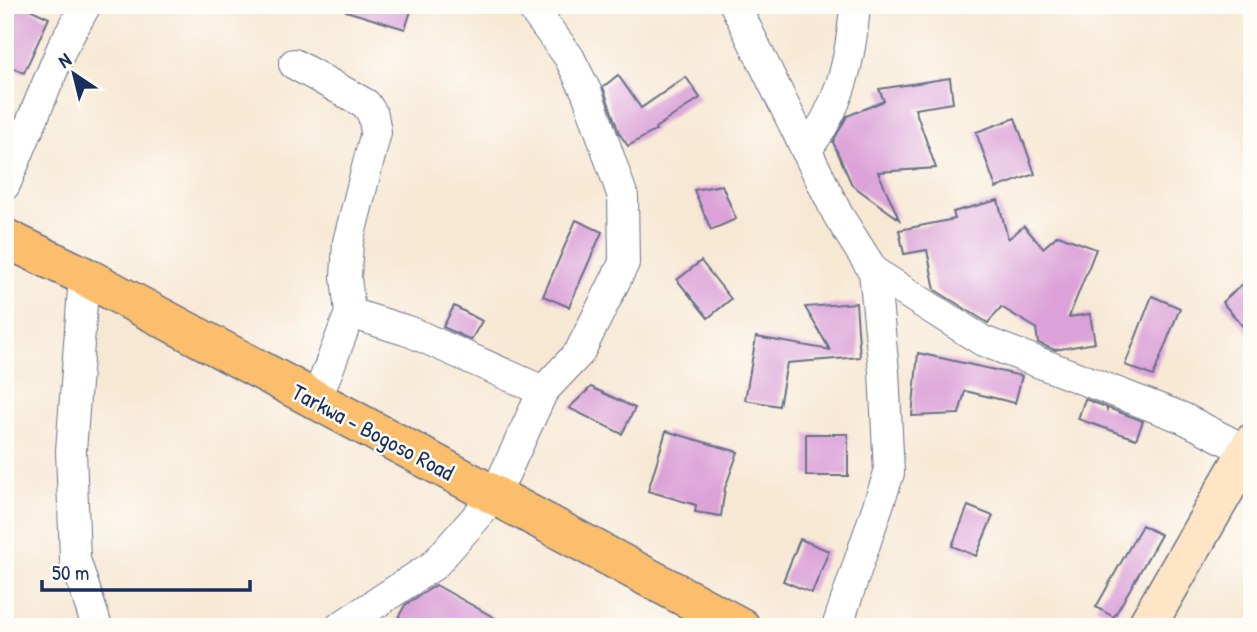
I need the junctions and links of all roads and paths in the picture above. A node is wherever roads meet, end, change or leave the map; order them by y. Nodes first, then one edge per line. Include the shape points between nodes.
1 (86, 5) edge
2 (530, 5) edge
3 (735, 5) edge
4 (855, 5) edge
5 (294, 64) dead end
6 (806, 150) junction
7 (5, 185) edge
8 (5, 238) edge
9 (874, 272) junction
10 (84, 276) junction
11 (350, 313) junction
12 (543, 391) junction
13 (316, 401) junction
14 (1249, 447) edge
15 (494, 498) junction
16 (97, 627) edge
17 (340, 627) edge
18 (741, 627) edge
19 (837, 627) edge
20 (1146, 627) edge

1 - 7 street via 62,48
2 - 12 street via 569,57 587,93 623,197 624,263 579,353
3 - 6 street
4 - 6 street via 852,51 826,125
5 - 11 street via 366,104 373,115 376,132 348,242 345,277
6 - 9 street via 838,215
8 - 10 main road, Tarkwa - Bogoso Road
9 - 14 street via 983,341
9 - 19 street via 889,473
10 - 13 main road, Tarkwa - Bogoso Road
10 - 16 street via 71,451 75,559
11 - 12 street via 411,332
11 - 13 street
12 - 15 street
13 - 15 main road, Tarkwa - Bogoso Road
14 - 20 main road
15 - 17 street via 434,565
15 - 18 main road, Tarkwa - Bogoso Road

